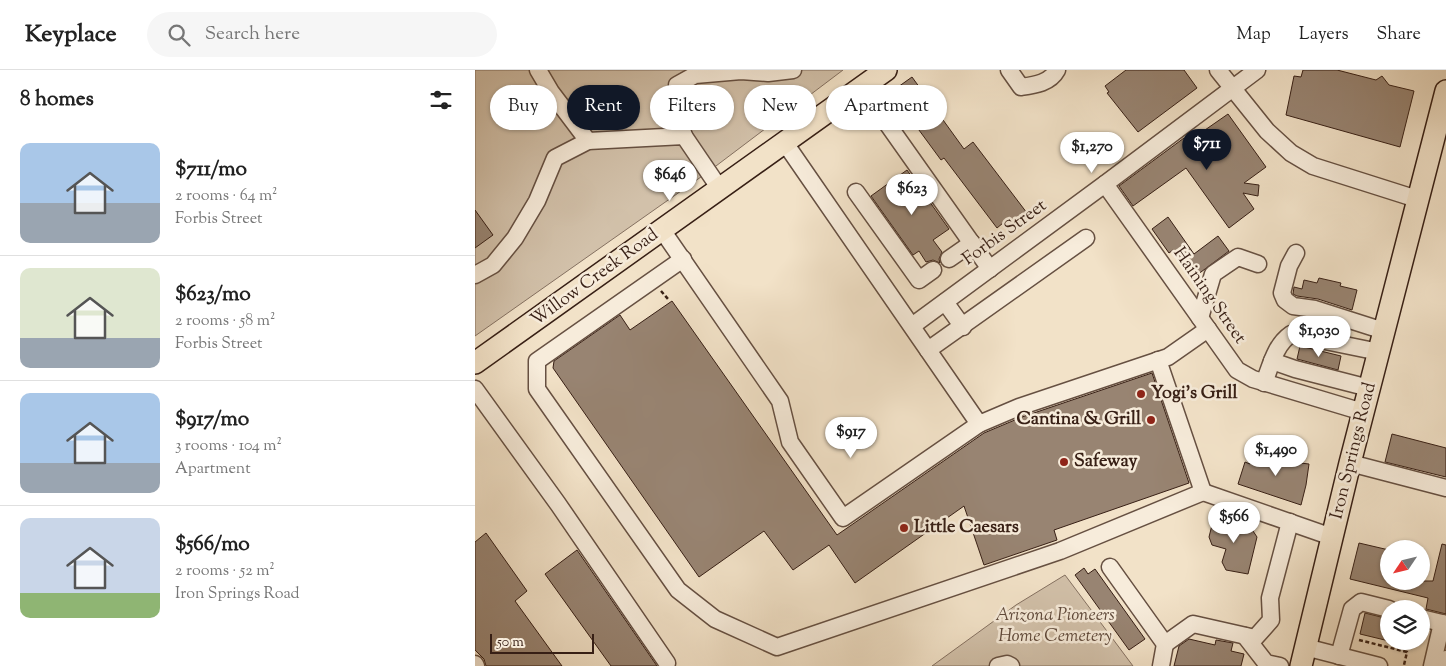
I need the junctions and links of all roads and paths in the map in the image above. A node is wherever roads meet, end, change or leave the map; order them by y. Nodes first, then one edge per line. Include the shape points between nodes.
1 (538, 70) edge
2 (555, 70) edge
3 (793, 70) edge
4 (886, 70) edge
5 (1009, 70) edge
6 (1057, 70) edge
7 (1218, 70) edge
8 (1257, 70) edge
9 (547, 85) edge
10 (552, 85) edge
11 (866, 85) edge
12 (1233, 88) junction
13 (1446, 91) edge
14 (557, 100) edge
15 (826, 114) edge
16 (892, 130) edge
17 (684, 136) junction
18 (588, 141) junction
19 (785, 143) junction
20 (1105, 184) junction
21 (720, 189) junction
22 (856, 192) dead end
23 (1417, 199) junction
24 (662, 230) junction
25 (1086, 238) dead end
26 (972, 243) junction
27 (1296, 253) dead end
28 (683, 259) junction
29 (949, 259) dead end
30 (1259, 264) dead end
31 (990, 269) junction
32 (933, 270) dead end
33 (475, 275) edge
34 (945, 302) junction
35 (1204, 323) junction
36 (912, 326) junction
37 (963, 327) junction
38 (1384, 330) junction
39 (928, 350) junction
40 (1379, 352) junction
41 (1158, 360) junction
42 (1272, 361) junction
43 (475, 363) edge
44 (1264, 383) junction
45 (1369, 388) junction
46 (475, 389) edge
47 (1363, 412) junction
48 (979, 424) junction
49 (1350, 464) junction
50 (1446, 488) edge
51 (1203, 492) junction
52 (1290, 522) junction
53 (1332, 537) junction
54 (1110, 567) dead end
55 (1380, 607) edge
56 (1430, 620) edge
57 (1444, 623) edge
58 (1245, 636) junction
59 (1353, 638) dead end
60 (1165, 644) junction
61 (1339, 656) junction
62 (1303, 657) edge
63 (1446, 659) edge
64 (667, 663) dead end
65 (1270, 665) edge
66 (1404, 665) edge
67 (998, 666) edge
68 (1011, 666) edge
69 (1161, 666) edge
70 (1379, 666) edge
71 (1432, 666) edge
72 (1444, 666) edge

1 - 9 street
2 - 10 street
3 - 17 street via 695,75 677,85 678,116
4 - 11 main road, Willow Creek Road
5 - 6 street via 1021,87 1038,85
7 - 12 street
8 - 12 street, Forbis Street
12 - 20 street, Forbis Street
12 - 23 street via 1267,131 1291,153 1313,166
13 - 23 main road, Iron Springs Road
14 - 18 street
15 - 19 main road, Willow Creek Road
16 - 26 street
17 - 18 street
17 - 21 street
18 - 33 street via 555,158 537,201 515,238 493,265
19 - 21 main road, Willow Creek Road
19 - 36 street
20 - 31 street, Forbis Street
20 - 35 street, Haining Street
21 - 24 main road, Willow Creek Road
22 - 32 street via 919,280
23 - 38 main road, Iron Springs Road
24 - 28 street
24 - 43 main road, Willow Creek Road
25 - 37 street
26 - 29 street
26 - 31 street
27 - 38 street via 1282,293 1285,300 1293,306 1315,309
28 - 48 street via 780,401 790,442 843,518
28 - 51 street via 537,362 537,389 678,590 715,619 777,647 1060,550
30 - 35 street via 1238,256 1213,274
31 - 34 street, Forbis Street
34 - 36 street, Forbis Street
34 - 37 street
35 - 41 street via 1168,357
35 - 44 street, Haining Street via 1237,370
36 - 39 street
37 - 39 street
38 - 40 main road, Iron Springs Road
39 - 48 street
40 - 42 street via 1291,334 1283,340
40 - 45 main road, Iron Springs Road
41 - 48 street via 1019,407
41 - 51 street
42 - 44 street
42 - 45 street
44 - 47 street, Haining Street
45 - 47 main road, Iron Springs Road
46 - 64 street
47 - 49 main road, Iron Springs Road
49 - 50 street
49 - 53 main road, Iron Springs Road
51 - 52 street
52 - 53 street
52 - 58 street via 1271,598 1271,620 1255,638
53 - 62 main road, Iron Springs Road
54 - 60 street
55 - 61 street via 1361,602 1352,609
56 - 57 street
57 - 71 street
58 - 60 street via 1193,624
58 - 65 street
59 - 66 path via 1407,652
60 - 69 street
61 - 62 street
61 - 70 street
63 - 72 street
67 - 68 street

